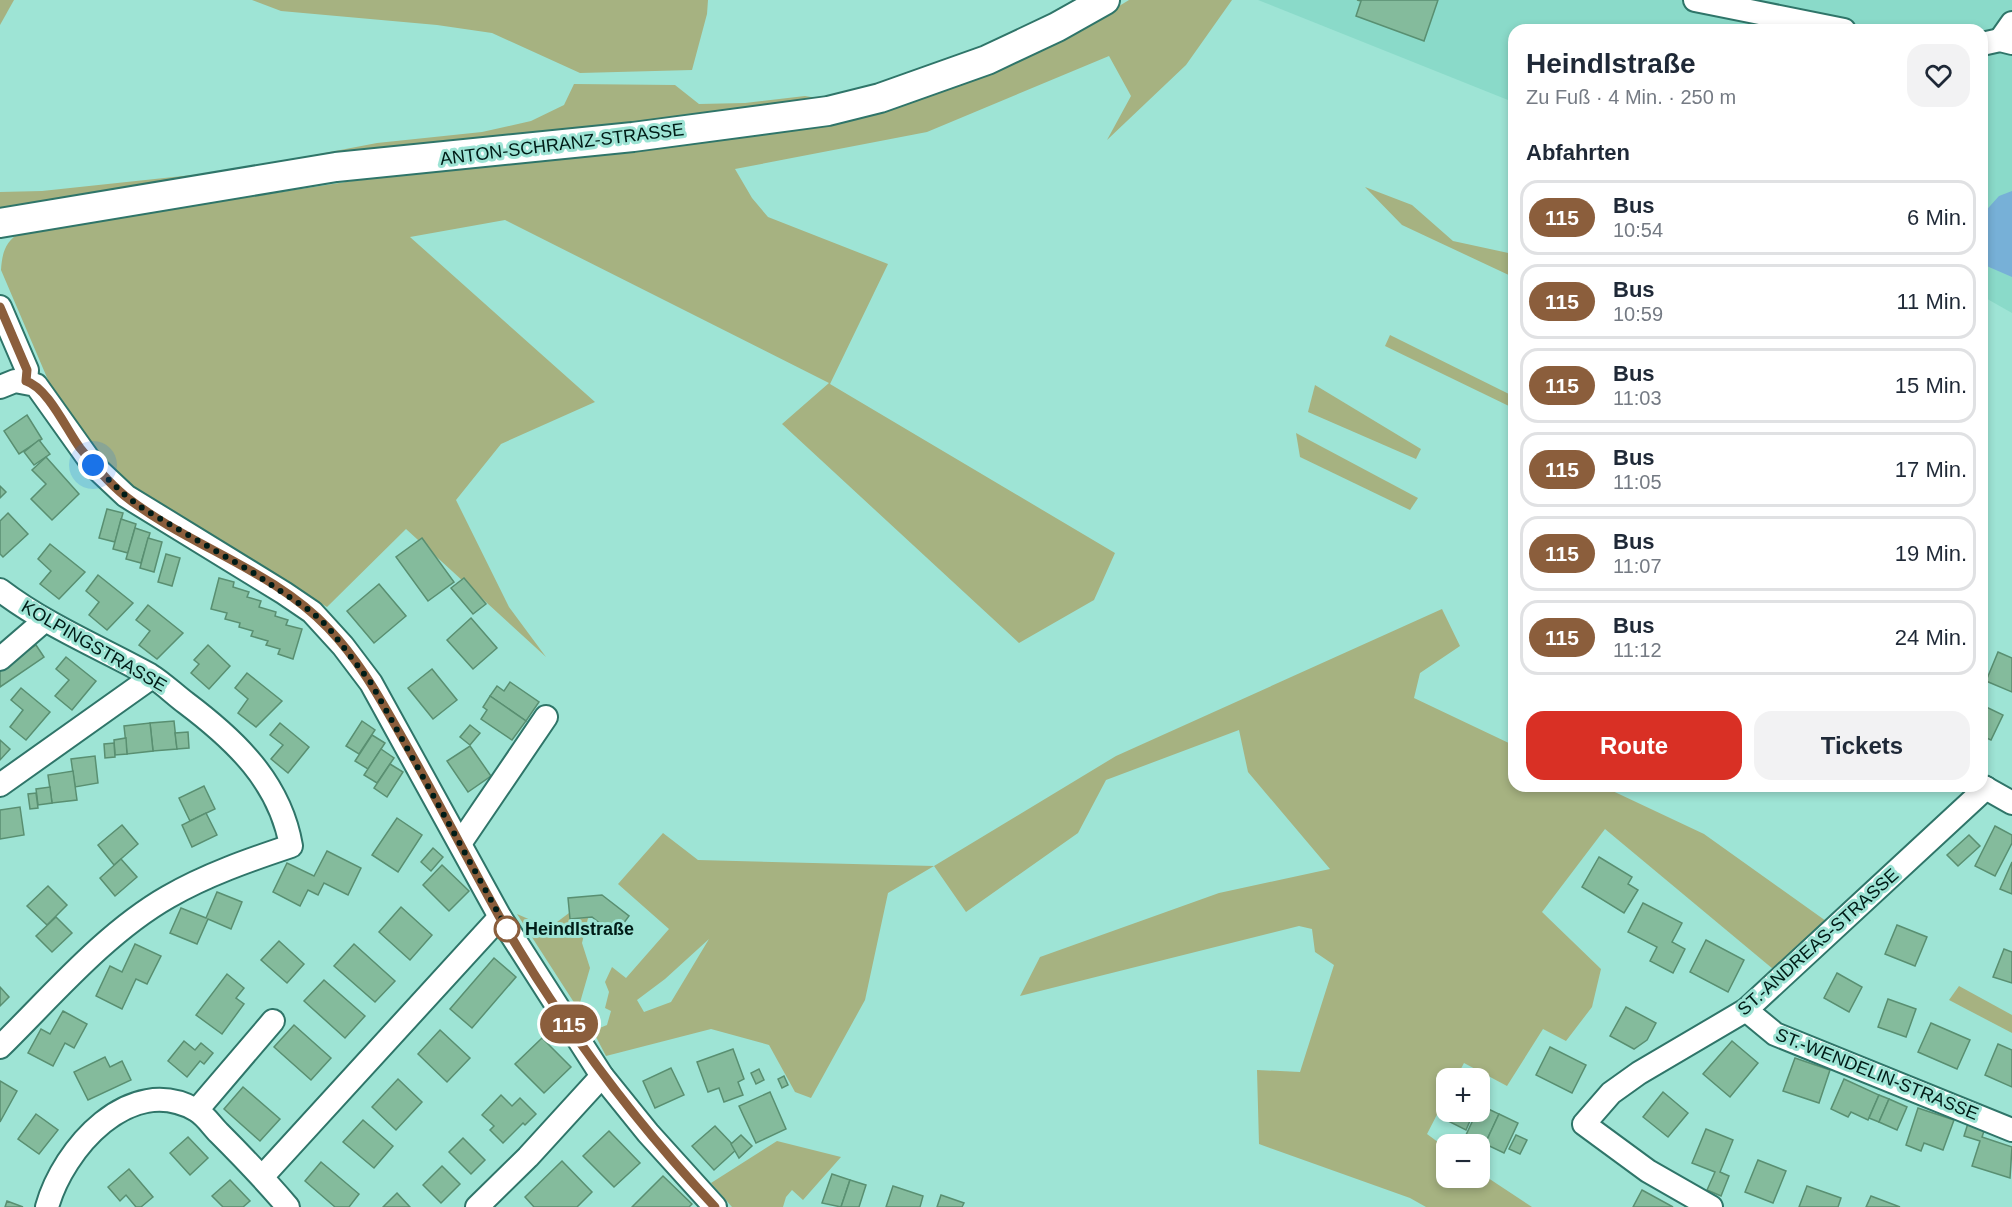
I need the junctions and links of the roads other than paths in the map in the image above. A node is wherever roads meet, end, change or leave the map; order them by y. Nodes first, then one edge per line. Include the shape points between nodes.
1 (1105, 0) edge
2 (1695, 0) edge
3 (1814, 24) edge
4 (0, 223) edge
5 (0, 307) edge
6 (26, 381) junction
7 (0, 387) edge
8 (0, 590) edge
9 (44, 621) junction
10 (0, 659) edge
11 (152, 677) junction
12 (546, 717) dead end
13 (0, 785) edge
14 (1988, 789) edge
15 (1979, 792) edge
16 (2012, 802) edge
17 (461, 842) junction
18 (500, 917) junction
19 (1746, 1010) junction
20 (273, 1021) dead end
21 (0, 1047) edge
22 (602, 1076) junction
23 (197, 1110) junction
24 (2012, 1130) edge
25 (262, 1177) junction
26 (47, 1207) edge
27 (288, 1207) edge
28 (477, 1207) edge
29 (715, 1207) edge
30 (1711, 1207) edge

1 - 4 main road, ANTON-SCHRANZ-STRASSE via 987,60 880,98 828,111 633,137 325,169
2 - 3 street
5 - 6 street via 27,370
6 - 7 street
6 - 17 street via 40,389 93,465 126,496 252,572 328,627 371,683
8 - 9 street, KOLPINGSTRASSE
9 - 10 street
9 - 11 street, KOLPINGSTRASSE
11 - 13 street
11 - 21 street, KOLPINGSTRASSE via 227,734 258,769 276,801 291,846 212,875 152,908 81,966
12 - 17 street
14 - 16 street
15 - 19 street, ST.-ANDREAS-STRASSE
17 - 18 street
18 - 22 street
18 - 25 street
19 - 24 street, ST.-WENDELIN-STRASSE via 1775,1034
19 - 30 street, ST.-ANDREAS-STRASSE via 1611,1093 1584,1124 1648,1171
20 - 23 street
22 - 28 street
22 - 29 street
23 - 25 street
23 - 26 street via 171,1102 141,1101 114,1114 86,1138 69,1161 54,1185
25 - 27 street

